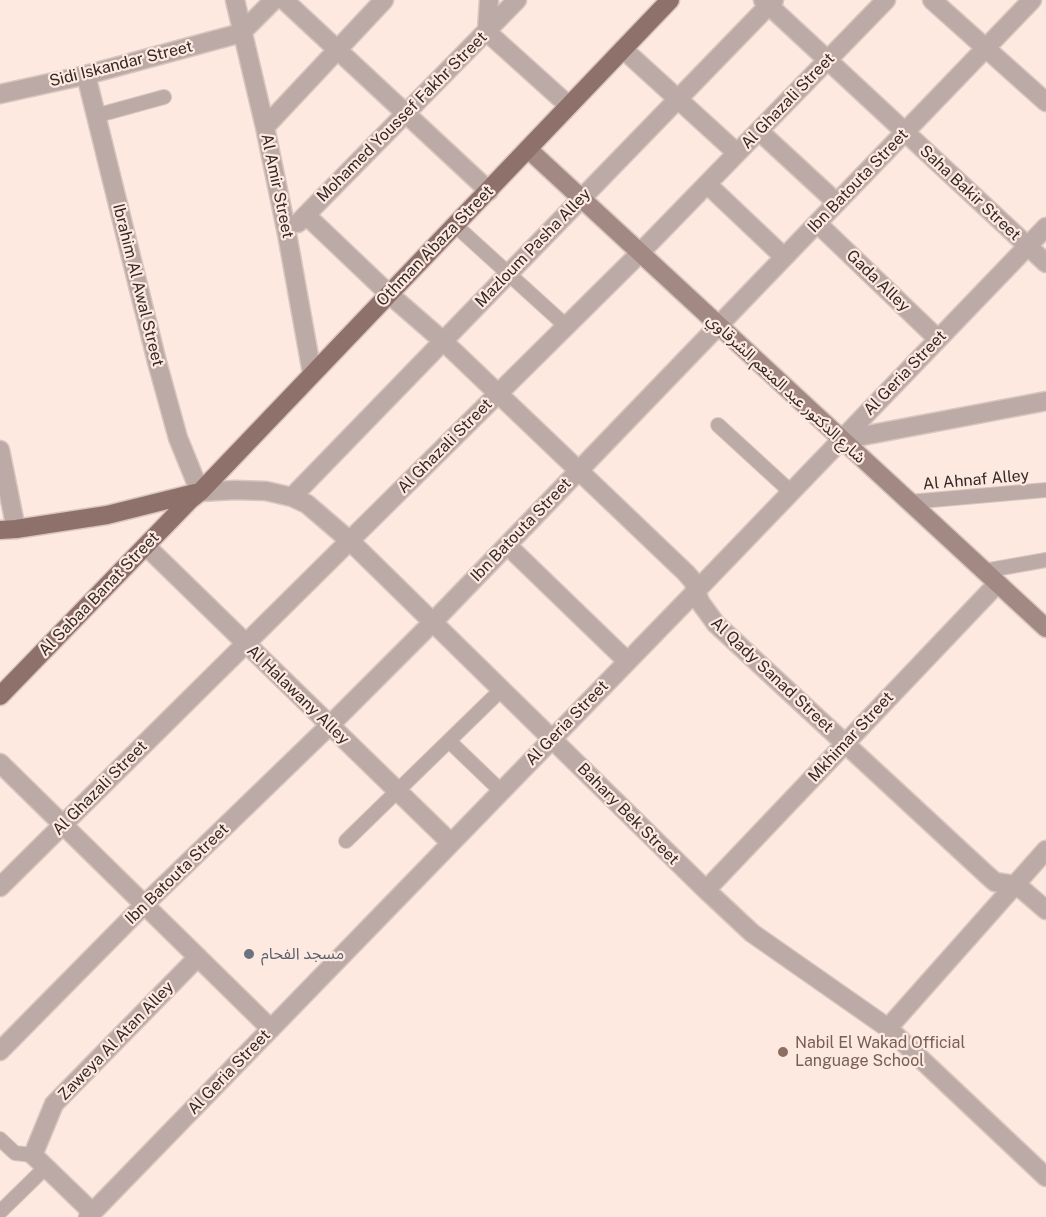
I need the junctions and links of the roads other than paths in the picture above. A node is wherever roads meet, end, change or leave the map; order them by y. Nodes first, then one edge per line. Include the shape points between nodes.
1 (235, 0) edge
2 (274, 0) edge
3 (284, 0) edge
4 (384, 0) edge
5 (489, 0) edge
6 (517, 0) edge
7 (670, 0) edge
8 (886, 0) edge
9 (932, 0) edge
10 (1032, 0) edge
11 (769, 2) edge
12 (487, 32) junction
13 (242, 33) junction
14 (337, 49) junction
15 (623, 49) junction
16 (987, 49) junction
17 (828, 60) junction
18 (86, 75) junction
19 (0, 94) edge
20 (164, 97) dead end
21 (679, 98) junction
22 (1046, 102) edge
23 (568, 105) junction
24 (405, 113) junction
25 (95, 116) junction
26 (265, 127) junction
27 (759, 130) junction
28 (905, 133) junction
29 (528, 149) junction
30 (737, 153) junction
31 (707, 184) junction
32 (489, 191) junction
33 (581, 199) junction
34 (837, 202) junction
35 (306, 215) junction
36 (817, 223) junction
37 (456, 225) junction
38 (1046, 227) edge
39 (287, 234) junction
40 (1027, 247) junction
41 (639, 253) junction
42 (784, 257) junction
43 (1046, 263) edge
44 (509, 273) junction
45 (389, 294) junction
46 (717, 325) junction
47 (567, 326) junction
48 (938, 339) junction
49 (443, 342) junction
50 (312, 373) junction
51 (497, 394) junction
52 (1046, 401) edge
53 (718, 425) dead end
54 (841, 440) junction
55 (0, 450) edge
56 (578, 471) junction
57 (1046, 490) edge
58 (200, 492) junction
59 (791, 492) junction
60 (292, 497) junction
61 (909, 502) junction
62 (8, 530) edge
63 (350, 541) junction
64 (507, 545) junction
65 (146, 546) junction
66 (1046, 560) edge
67 (990, 578) junction
68 (697, 590) junction
69 (432, 623) junction
70 (1046, 628) edge
71 (246, 644) junction
72 (627, 661) junction
73 (501, 690) junction
74 (0, 696) edge
75 (330, 725) junction
76 (552, 739) junction
77 (449, 741) junction
78 (845, 743) junction
79 (0, 763) edge
80 (397, 791) junction
81 (501, 791) junction
82 (63, 825) junction
83 (346, 841) dead end
84 (451, 843) junction
85 (1046, 850) edge
86 (1015, 885) junction
87 (0, 887) edge
88 (706, 890) junction
89 (145, 904) junction
90 (1046, 910) edge
91 (198, 957) junction
92 (888, 1028) junction
93 (271, 1029) junction
94 (0, 1051) edge
95 (0, 1139) edge
96 (39, 1161) junction
97 (1046, 1178) edge
98 (0, 1212) edge
99 (90, 1215) edge

1 - 13 street, Al Amir Street
2 - 13 street
3 - 14 street
4 - 14 street
5 - 12 street
6 - 12 street, Mohamed Youssef Fakhr Street
7 - 15 main road, Othman Abaza Street
8 - 17 street, Al Ghazali Street
9 - 16 street
10 - 16 street, Ibn Batouta Street
11 - 17 street, Saha Bakir Street
11 - 21 street, Mazloum Pasha Alley
12 - 23 street
12 - 24 street, Mohamed Youssef Fakhr Street
13 - 18 street, Sidi Iskandar Street
13 - 26 street, Al Amir Street
14 - 24 street
14 - 26 street
15 - 21 street
15 - 23 main road, Othman Abaza Street
16 - 22 street
16 - 28 street, Ibn Batouta Street
17 - 27 street, Al Ghazali Street
17 - 28 street, Saha Bakir Street
18 - 19 street, Sidi Iskandar Street
18 - 25 street, Ibrahim Al Awal Street
20 - 25 lane
21 - 30 street
21 - 33 street, Mazloum Pasha Alley
23 - 29 main road, Othman Abaza Street
24 - 32 street
24 - 35 street, Mohamed Youssef Fakhr Street
25 - 58 street, Ibrahim Al Awal Street via 178,438
26 - 39 street, Al Amir Street
27 - 30 street, Al Ghazali Street
27 - 34 street
28 - 34 street, Ibn Batouta Street
28 - 40 street, Saha Bakir Street
29 - 32 main road, Othman Abaza Street
29 - 33 main road, شارع الدكتور عبد المنعم الشرقاوي
30 - 31 street, Al Ghazali Street
31 - 41 street, Al Ghazali Street
31 - 42 street
32 - 37 main road, Othman Abaza Street
33 - 41 main road, شارع الدكتور عبد المنعم الشرقاوي
33 - 44 street, Mazloum Pasha Alley
34 - 36 street, Ibn Batouta Street
35 - 39 street, Mohamed Youssef Fakhr Street
35 - 45 street, Al Qady Sanad Street
36 - 42 street, Ibn Batouta Street
36 - 48 street, Gada Alley
37 - 44 lane
37 - 45 main road, Othman Abaza Street
38 - 40 street, Al Geria Street
39 - 50 street, Al Amir Street
40 - 43 street, Saha Bakir Street
40 - 48 street, Al Geria Street
41 - 46 main road, شارع الدكتور عبد المنعم الشرقاوي
41 - 47 street, Al Ghazali Street
42 - 46 street, Ibn Batouta Street
44 - 47 lane
44 - 49 street, Mazloum Pasha Alley
45 - 49 street, Al Qady Sanad Street
45 - 50 main road, Othman Abaza Street
46 - 54 main road, شارع الدكتور عبد المنعم الشرقاوي
46 - 56 street, Ibn Batouta Street
47 - 51 street, Al Ghazali Street
48 - 54 street, Al Geria Street
49 - 51 street, Al Qady Sanad Street
49 - 60 street, Mazloum Pasha Alley
50 - 58 main road, Othman Abaza Street
51 - 56 street, Al Qady Sanad Street
51 - 63 street, Al Ghazali Street
52 - 54 street
53 - 59 lane
54 - 59 street, Al Geria Street
54 - 61 main road, شارع الدكتور عبد المنعم الشرقاوي
55 - 62 street
56 - 64 street, Ibn Batouta Street
56 - 68 street, Al Qady Sanad Street via 686,573
57 - 61 lane, Al Ahnaf Alley
58 - 60 street, Bahary Bek Street via 266,491
58 - 62 main road via 107,515
58 - 65 main road, Al Sabaa Banat Street
59 - 68 street, Al Geria Street
60 - 63 street, Bahary Bek Street via 308,504
61 - 67 main road, شارع الدكتور عبد المنعم الشرقاوي
63 - 69 street, Bahary Bek Street
63 - 71 street, Al Ghazali Street
64 - 69 street, Ibn Batouta Street
64 - 72 street
65 - 71 street, Al Halawany Alley
65 - 74 main road, Al Sabaa Banat Street
66 - 67 lane
67 - 70 main road, شارع الدكتور عبد المنعم الشرقاوي
67 - 78 street, Mkhimar Street
68 - 72 street, Al Geria Street
68 - 78 street, Al Qady Sanad Street via 700,602 716,624
69 - 73 street, Bahary Bek Street
69 - 75 street, Ibn Batouta Street
71 - 75 street, Al Halawany Alley
71 - 82 street, Al Ghazali Street
72 - 76 street, Al Geria Street
73 - 76 street, Bahary Bek Street
73 - 77 lane
75 - 80 street, Al Halawany Alley
75 - 89 street, Ibn Batouta Street
76 - 81 street, Al Geria Street
76 - 88 street, Bahary Bek Street
77 - 80 lane
77 - 81 lane
78 - 86 street, Al Qady Sanad Street via 995,882
78 - 88 street, Mkhimar Street
79 - 82 street
80 - 83 lane
80 - 84 street, Al Halawany Alley
81 - 84 street, Al Geria Street
82 - 87 street, Al Ghazali Street
82 - 89 street
84 - 93 street, Al Geria Street
85 - 86 street
86 - 90 street, Al Qady Sanad Street
86 - 92 street
88 - 92 street, Bahary Bek Street via 752,933
89 - 91 street
89 - 94 street, Ibn Batouta Street
91 - 93 street
91 - 96 street, Zaweya Al Atan Alley via 54,1104
92 - 97 street, Bahary Bek Street
93 - 99 street, Al Geria Street
95 - 96 lane via 15,1153
96 - 98 lane, Zaweya Al Atan Alley
96 - 99 street

